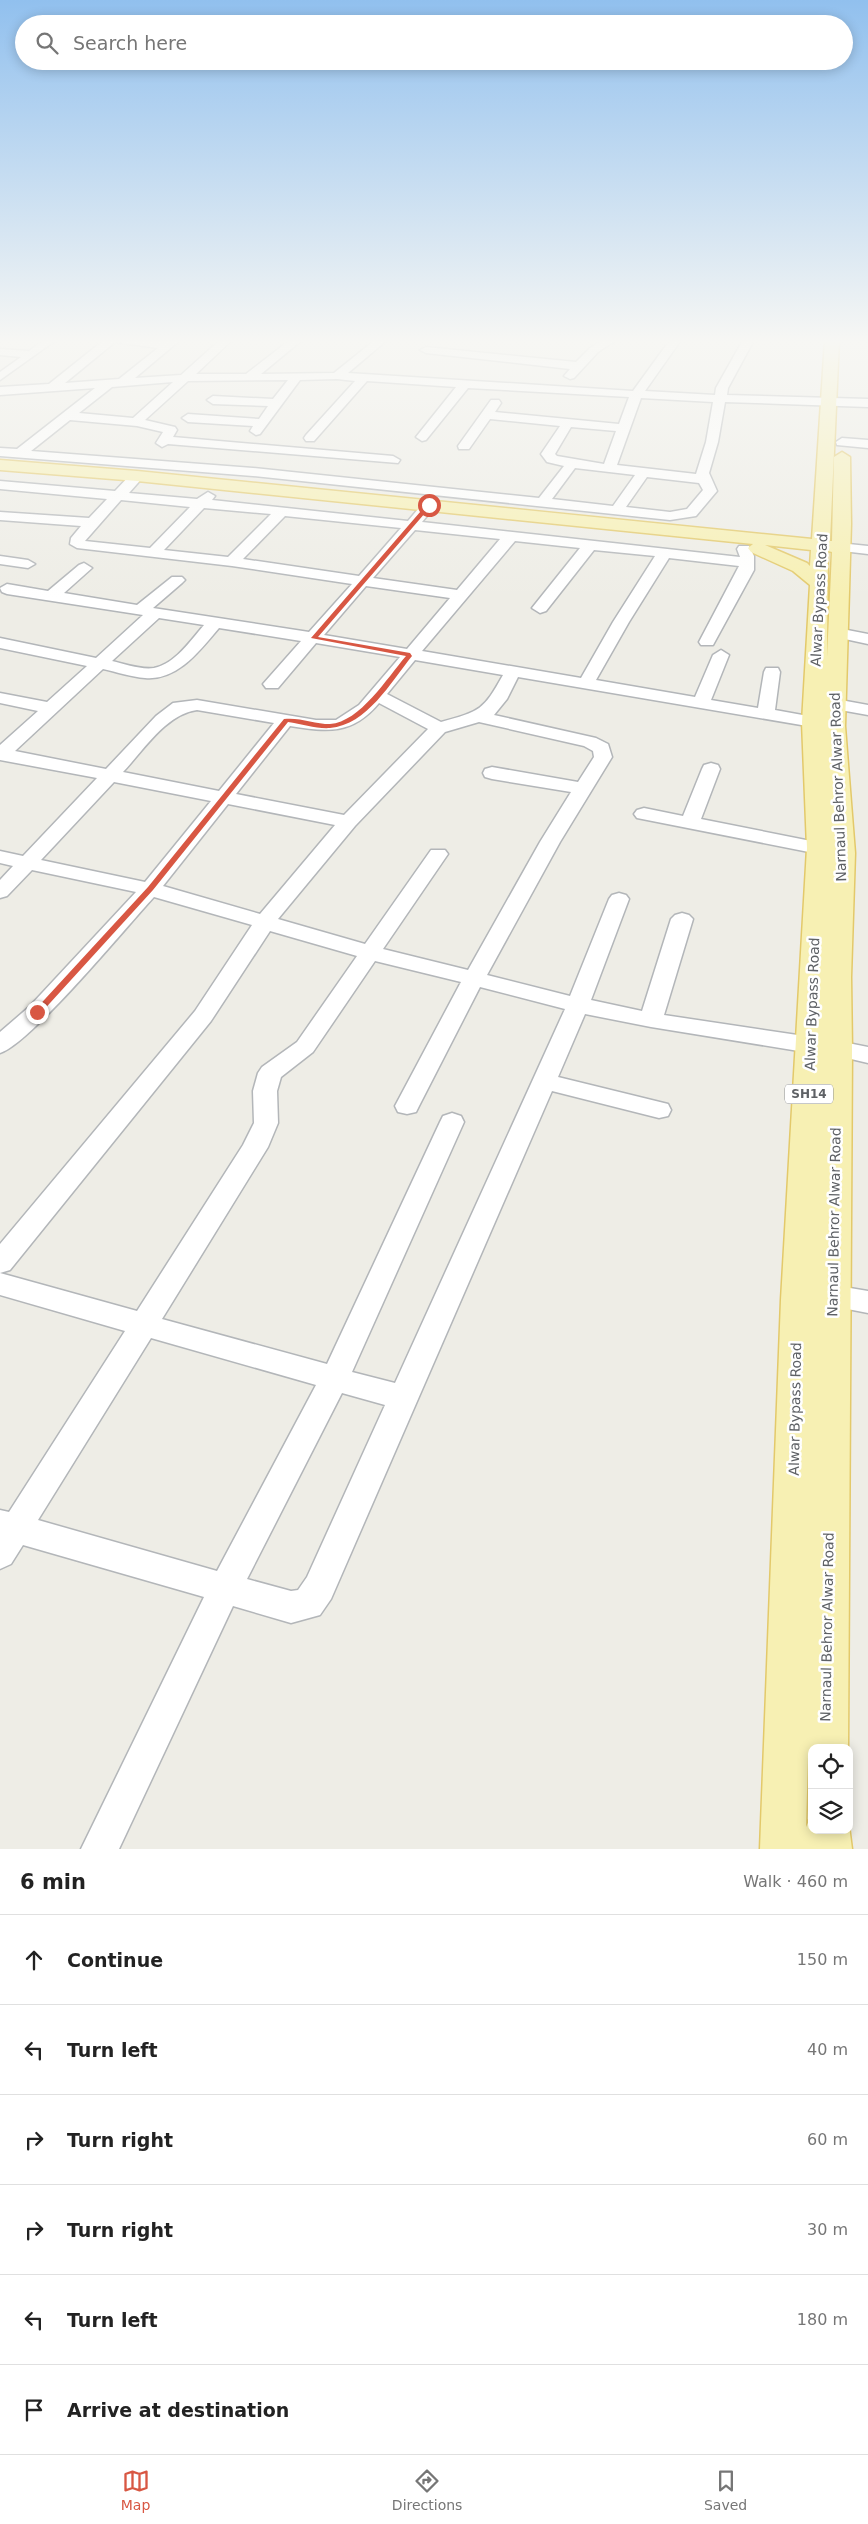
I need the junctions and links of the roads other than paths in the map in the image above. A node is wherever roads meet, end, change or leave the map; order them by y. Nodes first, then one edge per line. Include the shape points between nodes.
1 (56, 426) edge
2 (159, 426) edge
3 (321, 426) edge
4 (431, 426) edge
5 (479, 426) edge
6 (566, 426) edge
7 (609, 426) edge
8 (714, 426) edge
9 (836, 426) edge
10 (841, 426) edge
11 (625, 428) joint
12 (422, 437) dead end
13 (310, 438) dead end
14 (165, 440) junction
15 (842, 442) junction
16 (868, 444) edge
17 (464, 446) dead end
18 (276, 450) junction
19 (393, 460) dead end
20 (4, 463) edge
21 (572, 464) junction
22 (609, 468) junction
23 (253, 472) junction
24 (643, 473) junction
25 (132, 479) junction
26 (703, 479) junction
27 (0, 484) edge
28 (244, 487) junction
29 (206, 498) junction
30 (542, 503) junction
31 (617, 510) junction
32 (282, 511) junction
33 (422, 514) junction
34 (0, 516) edge
35 (93, 523) junction
36 (511, 536) junction
37 (589, 546) junction
38 (835, 546) edge
39 (748, 549) junction
40 (153, 553) junction
41 (665, 553) junction
42 (0, 560) edge
43 (232, 562) junction
44 (28, 564) dead end
45 (84, 568) dead end
46 (177, 580) dead end
47 (363, 581) junction
48 (820, 583) junction
49 (6, 590) dead end
50 (53, 595) junction
51 (461, 595) junction
52 (540, 608) dead end
53 (148, 611) junction
54 (214, 623) junction
55 (838, 633) junction
56 (314, 638) junction
57 (868, 640) edge
58 (706, 642) dead end
59 (0, 643) edge
60 (721, 654) dead end
61 (410, 655) junction
62 (99, 662) junction
63 (513, 672) junction
64 (772, 672) dead end
65 (272, 684) dead end
66 (586, 684) junction
67 (376, 695) junction
68 (0, 698) edge
69 (701, 704) junction
70 (50, 708) junction
71 (868, 710) edge
72 (824, 713) junction
73 (766, 715) junction
74 (479, 717) junction
75 (286, 720) junction
76 (439, 728) junction
77 (0, 754) edge
78 (710, 769) dead end
79 (492, 773) dead end
80 (110, 775) junction
81 (584, 789) junction
82 (225, 796) junction
83 (644, 814) dead end
84 (348, 822) junction
85 (690, 823) junction
86 (819, 848) junction
87 (438, 854) dead end
88 (0, 857) edge
89 (28, 862) junction
90 (150, 889) junction
91 (0, 892) edge
92 (618, 899) dead end
93 (682, 919) dead end
94 (265, 922) junction
95 (371, 953) junction
96 (473, 980) junction
97 (578, 1005) junction
98 (651, 1020) junction
99 (0, 1045) edge
100 (825, 1047) junction
101 (868, 1055) edge
102 (543, 1081) junction
103 (406, 1106) dead end
104 (659, 1110) dead end
105 (452, 1122) dead end
106 (0, 1263) edge
107 (0, 1284) edge
108 (832, 1296) junction
109 (868, 1302) edge
110 (146, 1324) junction
111 (334, 1378) junction
112 (403, 1398) junction
113 (8, 1526) edge
114 (0, 1554) edge
115 (225, 1588) junction
116 (826, 1744) edge
117 (828, 1834) edge
118 (100, 1849) edge
119 (783, 1849) edge
120 (829, 1849) edge

1 - 20 street
2 - 14 street via 171,430
3 - 13 street
4 - 12 street
5 - 17 street
6 - 21 street via 548,457
7 - 11 street
8 - 26 street
9 - 38 main road, Alwar Bypass Road / SH14 via 823,485
10 - 15 main road, Alwar Bypass Road / SH14
11 - 22 street
14 - 18 street
14 - 25 street
15 - 16 street
15 - 38 main road, Alwar Bypass Road / SH14
18 - 19 street
18 - 23 street
20 - 25 main road
20 - 25 street
21 - 22 street
21 - 30 street
22 - 24 street
23 - 25 street
23 - 28 street
23 - 30 street
24 - 26 street
24 - 31 street
25 - 27 street
25 - 28 main road
25 - 29 main road
25 - 35 street
26 - 31 street via 710,491 690,514 670,516
28 - 33 main road
29 - 32 street
29 - 33 main road
29 - 40 street
30 - 31 street
32 - 33 street
32 - 43 street
33 - 36 street
33 - 39 main road
33 - 47 street
34 - 35 street
35 - 40 street via 78,538 77,544
36 - 37 street
36 - 51 street
37 - 41 street
37 - 52 street
38 - 39 main road
38 - 39 main road via 789,534
38 - 48 main road, Alwar Bypass Road / SH14
38 - 55 main road, Narnaul Behror Alwar Road / SH14
39 - 41 street
39 - 48 main road via 794,564
39 - 58 street via 746,570
40 - 43 street
41 - 66 street via 618,626
42 - 44 street
43 - 47 street
45 - 50 street
46 - 53 street
47 - 51 street
47 - 56 street
48 - 72 main road, Alwar Bypass Road / SH14
49 - 50 street
50 - 53 street
51 - 61 street
53 - 54 street
53 - 62 street
54 - 56 street
54 - 62 street via 162,672 145,673
55 - 57 street
55 - 72 main road, Narnaul Behror Alwar Road / SH14
56 - 61 street
56 - 65 street
59 - 62 street
60 - 69 street
61 - 63 street
61 - 67 street
62 - 70 street
63 - 66 street
63 - 74 street via 498,700
64 - 73 street
66 - 69 street
67 - 75 street via 355,718 341,725
67 - 76 street
68 - 70 street
69 - 73 street
70 - 77 street
71 - 72 street
72 - 73 street
72 - 86 main road, Alwar Bypass Road / SH14
72 - 100 main road, Narnaul Behror Alwar Road / SH14 via 834,726 842,853 837,977
74 - 76 street
74 - 81 street via 598,745 604,752 603,757
75 - 80 street via 197,706 179,708 162,720
75 - 82 street
76 - 84 street
77 - 80 street
78 - 85 street
79 - 81 street
80 - 82 street
80 - 89 street
81 - 96 street via 554,835
82 - 84 street
82 - 90 street
83 - 85 street
84 - 94 street
85 - 86 street
86 - 100 main road, Alwar Bypass Road / SH14
87 - 95 street
88 - 89 street
89 - 90 street
89 - 91 street
90 - 94 street
90 - 99 street via 37,1012
92 - 97 street
93 - 98 street
94 - 95 street
94 - 106 street via 203,1016
95 - 96 street
95 - 110 street via 305,1047 270,1073 265,1091 266,1123 255,1147
96 - 97 street
96 - 103 street
97 - 98 street
97 - 102 street
98 - 100 street
100 - 101 street
100 - 108 main road, Narnaul Behror Alwar Road / SH14
100 - 119 main road, Alwar Bypass Road / SH14 via 798,1300
102 - 104 street
102 - 112 street
105 - 111 street
107 - 110 street
108 - 109 street
108 - 116 main road, Narnaul Behror Alwar Road / SH14
110 - 111 street
110 - 113 street
111 - 112 street
111 - 115 street
112 - 115 street via 319,1588 308,1604 291,1607
113 - 114 street
113 - 115 street
115 - 118 street
117 - 120 main road

